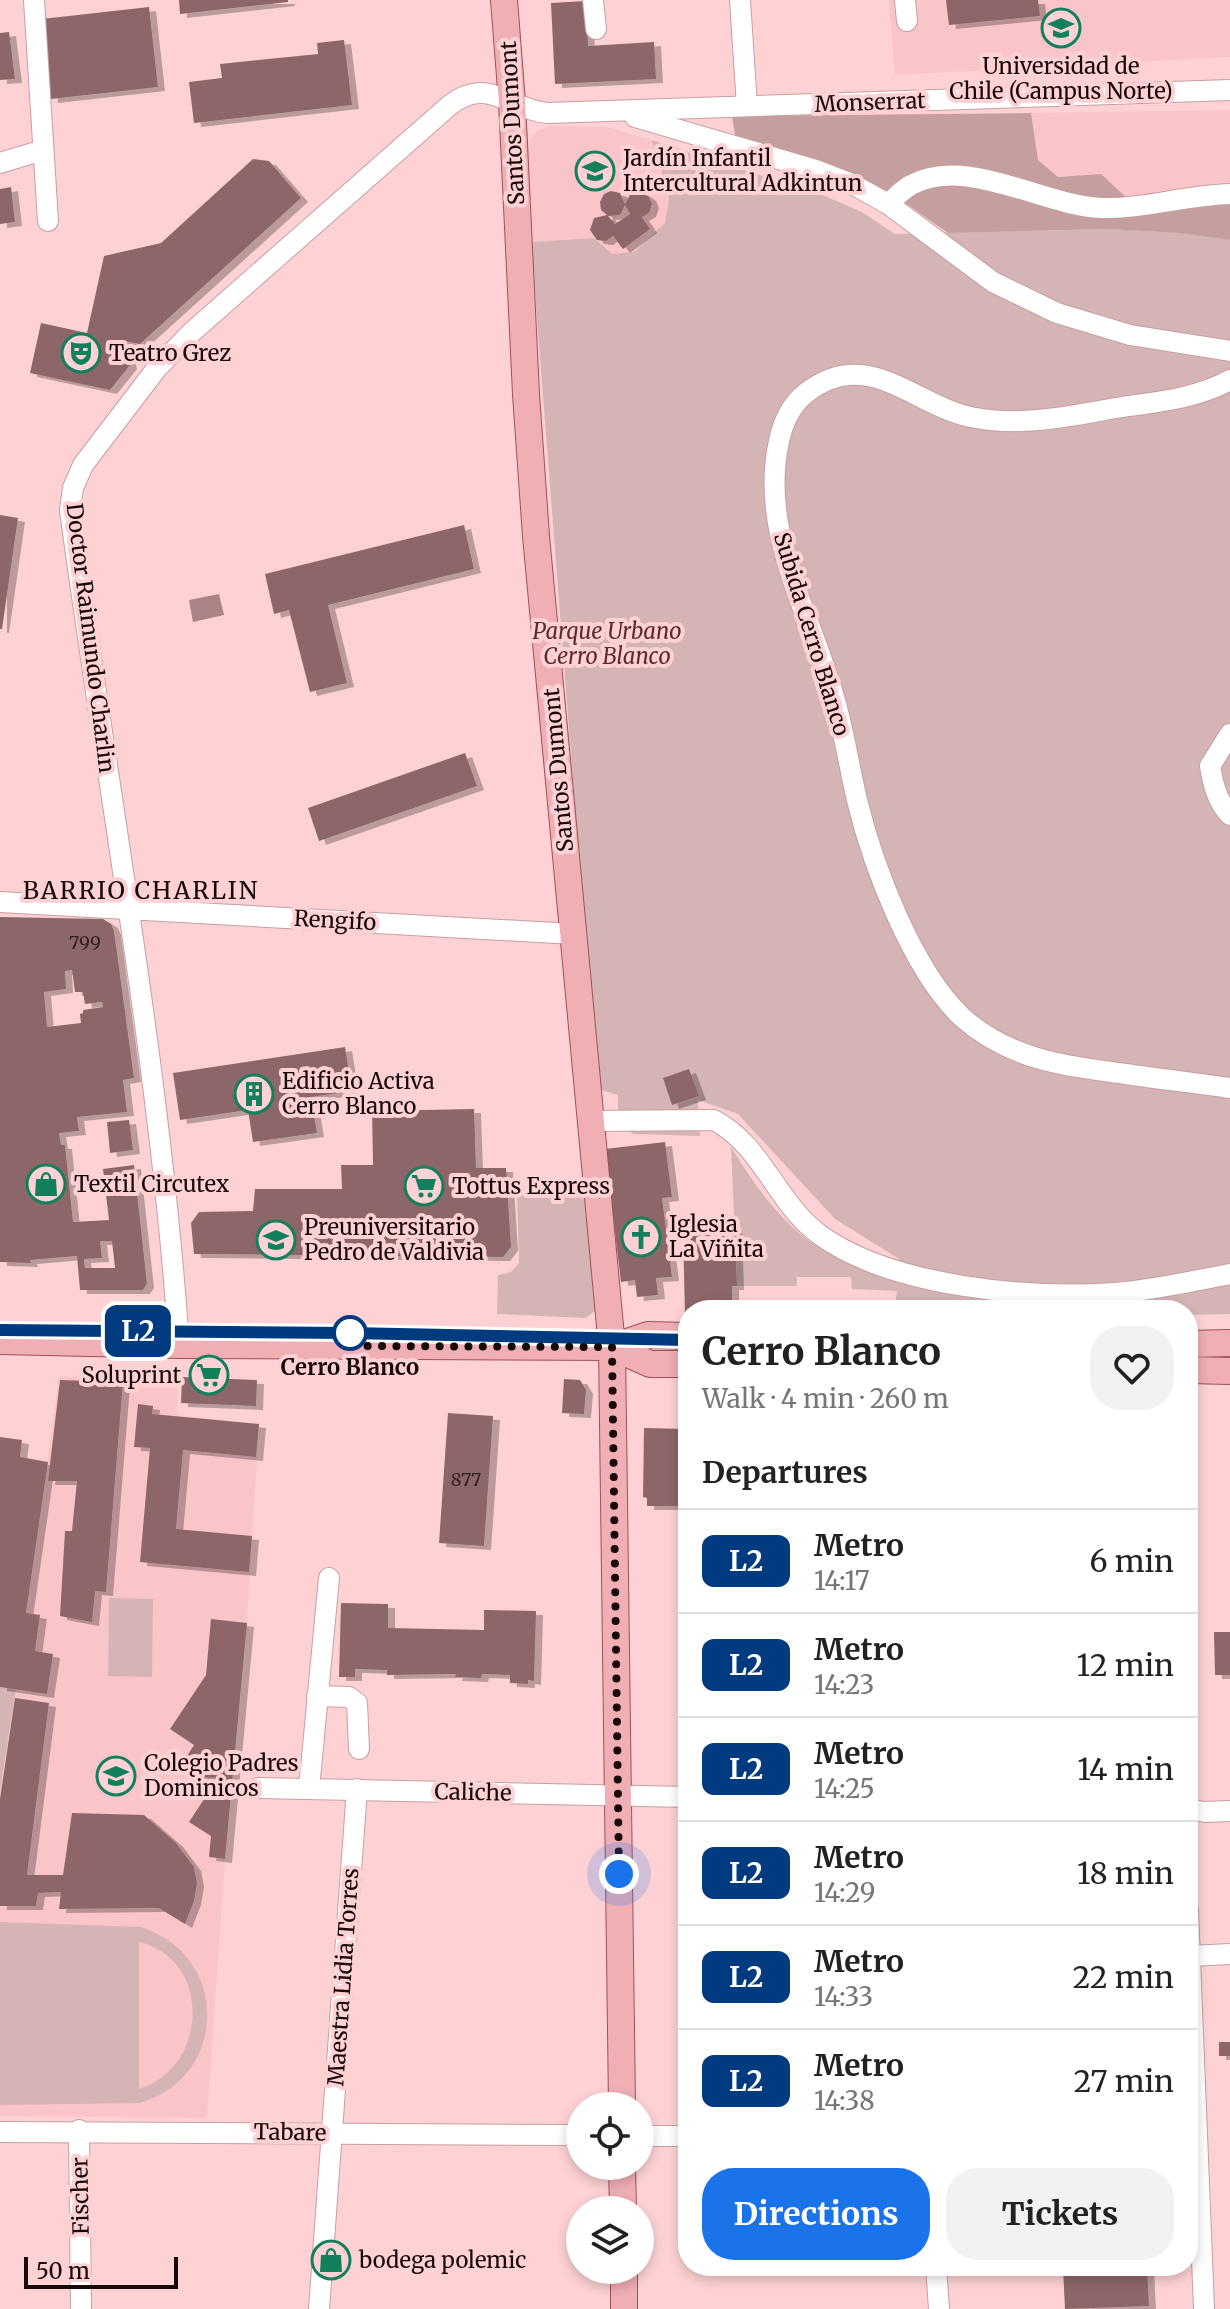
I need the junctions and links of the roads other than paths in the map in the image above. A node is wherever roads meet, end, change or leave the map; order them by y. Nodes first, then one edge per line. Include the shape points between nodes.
1 (34, 0) edge
2 (504, 0) edge
3 (593, 0) edge
4 (740, 0) edge
5 (905, 0) edge
6 (907, 21) dead end
7 (596, 29) dead end
8 (1230, 90) edge
9 (512, 102) junction
10 (747, 106) junction
11 (611, 111) junction
12 (43, 150) junction
13 (0, 163) edge
14 (1230, 194) edge
15 (888, 204) junction
16 (48, 221) dead end
17 (1230, 351) edge
18 (1230, 380) edge
19 (1230, 734) edge
20 (1230, 815) edge
21 (0, 902) edge
22 (128, 908) junction
23 (574, 934) junction
24 (1230, 1088) edge
25 (591, 1121) junction
26 (1230, 1274) edge
27 (678, 1336) edge
28 (0, 1341) edge
29 (1230, 1343) edge
30 (179, 1345) junction
31 (1198, 1345) edge
32 (612, 1347) junction
33 (678, 1364) edge
34 (1198, 1370) edge
35 (1230, 1371) edge
36 (329, 1578) dead end
37 (317, 1696) junction
38 (359, 1749) dead end
39 (258, 1788) dead end
40 (309, 1789) junction
41 (357, 1789) junction
42 (618, 1795) junction
43 (678, 1797) edge
44 (1198, 1811) edge
45 (1230, 1811) edge
46 (1230, 1954) edge
47 (1198, 1956) edge
48 (622, 2092) edge
49 (79, 2130) junction
50 (0, 2132) edge
51 (331, 2133) junction
52 (566, 2135) edge
53 (654, 2136) edge
54 (678, 2136) edge
55 (1198, 2226) edge
56 (937, 2276) edge
57 (624, 2284) edge
58 (81, 2309) edge
59 (319, 2309) edge
60 (624, 2309) edge
61 (939, 2309) edge
62 (1204, 2309) edge

1 - 12 street
2 - 9 main road, Santos Dumont
3 - 7 street
4 - 10 street
5 - 6 street
8 - 10 street, Monserrat
9 - 11 street, Monserrat via 536,112
9 - 22 street, Doctor Raimundo Charlin via 475,92 450,105 192,332 157,368 76,476 70,510
9 - 23 main road, Santos Dumont via 536,536
10 - 11 street, Monserrat
11 - 15 street via 816,170
12 - 13 street
12 - 16 street
14 - 15 street via 1098,208 1054,201 990,180 952,176 911,185
15 - 17 street via 993,282 1042,307 1130,335
18 - 24 street, Subida Cerro Blanco via 1172,399 1020,421 973,418 878,377 846,375 816,386 794,405 781,434 774,485 788,568 834,695 865,825 900,922 938,991 981,1032 1035,1059
19 - 20 street via 1210,766 1213,786
21 - 22 street, Rengifo
22 - 23 street, Rengifo
22 - 30 street, Doctor Raimundo Charlin via 172,1240
23 - 25 main road, Santos Dumont
25 - 26 street via 714,1120 748,1147 819,1235 856,1255 933,1280 1020,1293 1101,1294
25 - 32 main road, Santos Dumont
27 - 32 main road via 648,1335
28 - 30 main road
29 - 31 main road
30 - 32 main road
32 - 33 main road via 650,1364
32 - 42 main road, Santos Dumont
34 - 35 main road
36 - 37 street
37 - 38 street via 349,1697 357,1703
37 - 40 street
39 - 40 street, Caliche
40 - 41 street, Caliche
41 - 42 street, Caliche
41 - 51 street, Maestra Lidia Torres
42 - 43 street, Caliche
42 - 48 main road, Santos Dumont
44 - 45 street
46 - 47 street
49 - 50 street, Tabare
49 - 51 street, Tabare
49 - 58 street, Fischer
51 - 52 street, Tabare
51 - 59 street, Maestra Lidia Torres
53 - 54 street
55 - 62 street
56 - 61 street
57 - 60 main road

